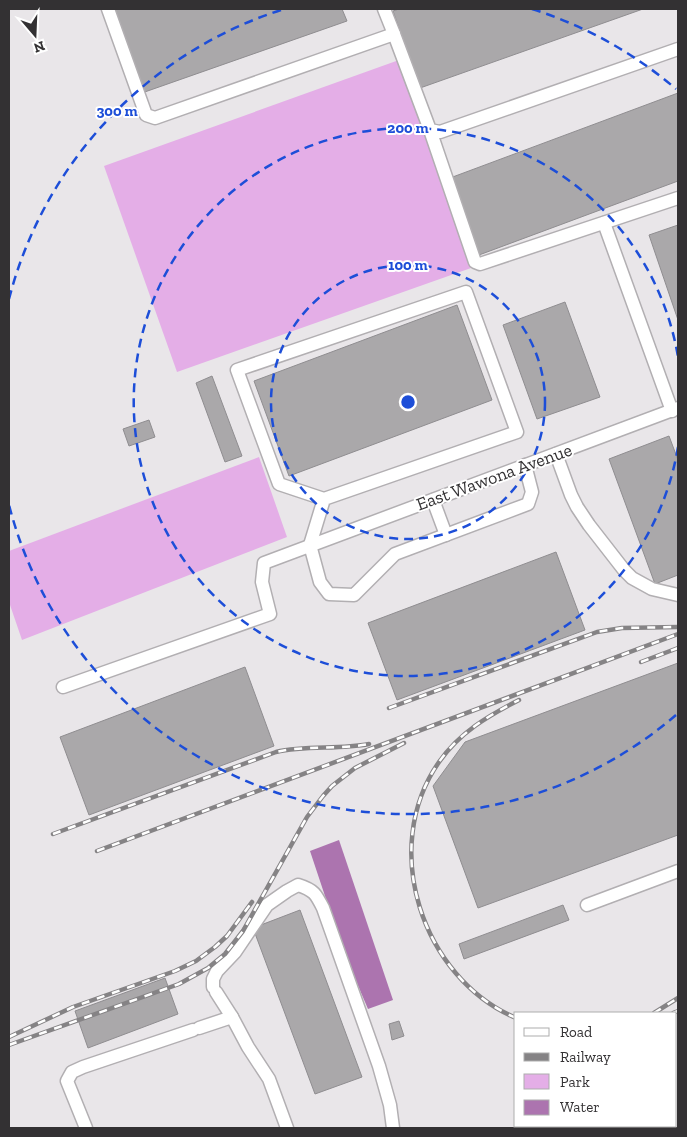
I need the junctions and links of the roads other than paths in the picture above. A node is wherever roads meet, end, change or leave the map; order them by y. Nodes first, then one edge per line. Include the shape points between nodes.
1 (108, 9) edge
2 (384, 9) edge
3 (394, 34) junction
4 (678, 49) edge
5 (430, 130) junction
6 (678, 198) edge
7 (604, 223) junction
8 (675, 410) edge
9 (556, 454) junction
10 (525, 465) junction
11 (324, 499) junction
12 (432, 500) junction
13 (446, 535) junction
14 (310, 546) junction
15 (678, 595) edge
16 (63, 687) dead end
17 (678, 871) edge
18 (587, 905) dead end
19 (232, 1017) junction
20 (86, 1128) edge
21 (286, 1128) edge
22 (393, 1128) edge

1 - 3 street via 146,115 155,118
2 - 3 street
3 - 5 street
4 - 5 street via 440,132
5 - 7 street via 474,262 480,264
6 - 7 street
7 - 8 street
8 - 9 street, East Wawona Avenue
9 - 10 street, East Wawona Avenue
9 - 15 street via 577,507 624,570 652,589
10 - 12 street, East Wawona Avenue
10 - 13 street via 532,492 528,504
11 - 11 street via 517,432 466,292 237,370 279,484
11 - 14 street
12 - 13 street
12 - 14 street, East Wawona Avenue
13 - 14 street via 395,554 354,595 329,594 320,582
14 - 16 street, East Wawona Avenue via 264,563 262,582 270,614
17 - 18 street
19 - 20 street via 72,1072 67,1081
19 - 21 street via 269,1079
19 - 22 street via 215,989 213,979 217,971 235,952 267,905 298,885 311,889 324,908 379,1066

